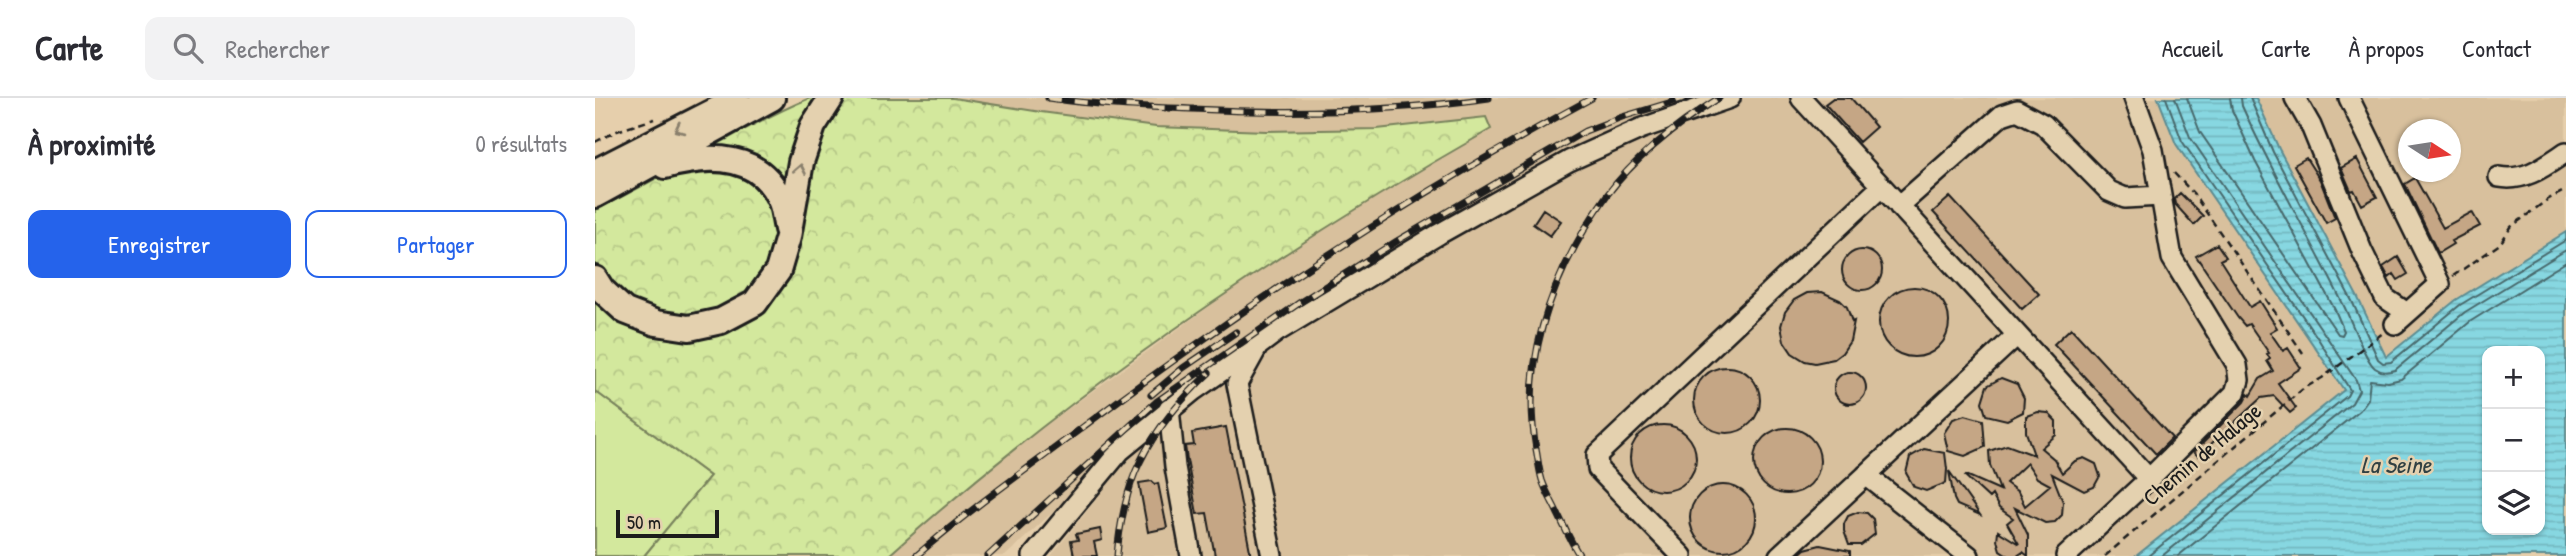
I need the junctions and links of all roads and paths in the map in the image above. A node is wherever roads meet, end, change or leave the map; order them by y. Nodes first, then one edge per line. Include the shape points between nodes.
1 (740, 98) edge
2 (772, 98) edge
3 (831, 98) edge
4 (1730, 98) edge
5 (1801, 98) edge
6 (2134, 98) edge
7 (2295, 98) edge
8 (2349, 98) edge
9 (654, 119) dead end
10 (595, 142) edge
11 (2153, 150) junction
12 (2566, 152) edge
13 (595, 172) edge
14 (638, 174) junction
15 (2498, 177) dead end
16 (1881, 187) junction
17 (2566, 190) edge
18 (595, 195) edge
19 (2161, 196) junction
20 (1899, 206) junction
21 (788, 237) junction
22 (595, 279) edge
23 (2440, 284) junction
24 (2401, 318) junction
25 (2017, 335) junction
26 (1258, 346) junction
27 (2304, 353) dead end
28 (1169, 409) junction
29 (1866, 475) junction
30 (2149, 479) junction
31 (1033, 556) edge
32 (1191, 556) edge
33 (1272, 556) edge
34 (1682, 556) edge
35 (1779, 556) edge
36 (1969, 556) edge
37 (2066, 556) edge
38 (2105, 556) edge

1 -> 13 main road
2 - 14 main road
21 -> 3 main road via 801,162 813,126
4 - 26 street via 1569,160
5 - 16 street
6 - 11 street
7 - 24 street via 2385,299
8 - 23 street
9 - 10 path
11 - 19 street
11 - 27 path via 2193,193
12 - 15 street via 2513,180
14 - 18 main road
14 - 21 main road via 690,160 728,158 761,172 781,202
16 - 20 street
16 - 34 street via 1597,455 1598,469
17 - 23 path via 2511,227 2500,244
19 - 20 street via 2125,198 2109,191 2043,124 2017,110 2002,115
19 - 30 street via 2172,258 2237,365 2239,380 2235,393
20 - 25 street
21 - 22 main road via 778,271 755,303 721,321 689,328 625,312
23 - 24 street
24 - 38 path, Chemin de Halage via 2303,389
25 - 29 street
25 - 30 street
26 - 28 street
26 - 33 street via 1237,384
28 - 31 street via 1120,451
28 - 32 street
29 - 35 street
29 - 36 street
30 - 37 street

